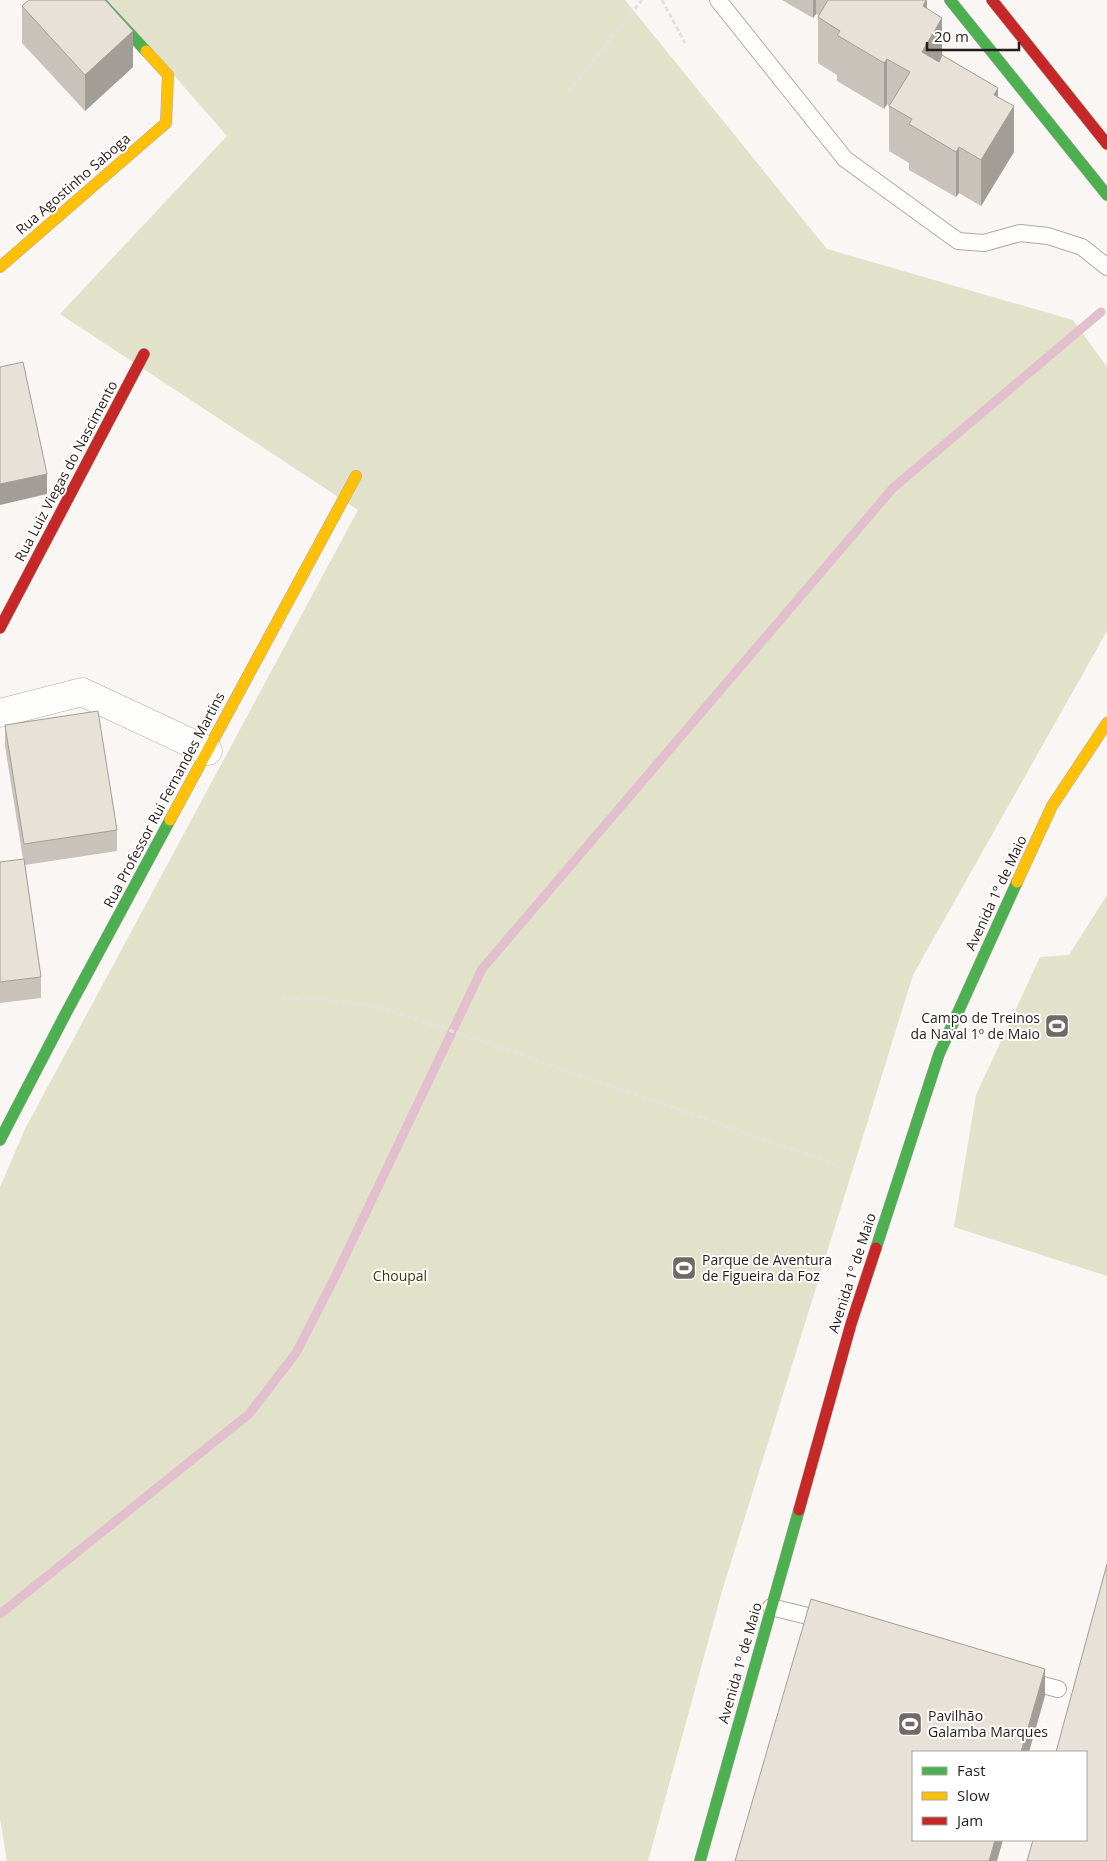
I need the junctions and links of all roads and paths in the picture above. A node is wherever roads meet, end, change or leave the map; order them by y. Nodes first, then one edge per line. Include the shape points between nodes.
1 (99, 0) edge
2 (642, 0) edge
3 (662, 0) edge
4 (718, 0) edge
5 (950, 0) edge
6 (992, 0) edge
7 (685, 43) dead end
8 (569, 91) dead end
9 (1107, 144) edge
10 (1107, 195) edge
11 (0, 267) edge
12 (1107, 267) edge
13 (144, 354) dead end
14 (356, 476) dead end
15 (0, 628) edge
16 (0, 713) edge
17 (1107, 723) edge
18 (208, 751) junction
19 (281, 999) dead end
20 (0, 1140) edge
21 (842, 1166) dead end
22 (771, 1607) junction
23 (842, 1626) edge
24 (1011, 1676) edge
25 (1058, 1689) dead end
26 (700, 1861) edge

1 - 11 street, Rua Agostinho Saboga via 168,75 166,123
2 - 8 path
3 - 7 path
4 - 12 lane via 845,158 958,241 984,243 1020,233 1048,236 1082,247
5 - 10 street
6 - 9 street
13 - 15 street, Rua Luiz Viegas do Nascimento
14 - 18 street, Rua Professor Rui Fernandes Martins
16 - 18 street via 82,692
17 - 22 street, Avenida 1º de Maio via 1052,806 939,1054 851,1324
18 - 20 street, Rua Professor Rui Fernandes Martins
19 - 21 path via 321,999 374,1006
22 - 23 lane
22 - 26 street, Avenida 1º de Maio
24 - 25 lane

